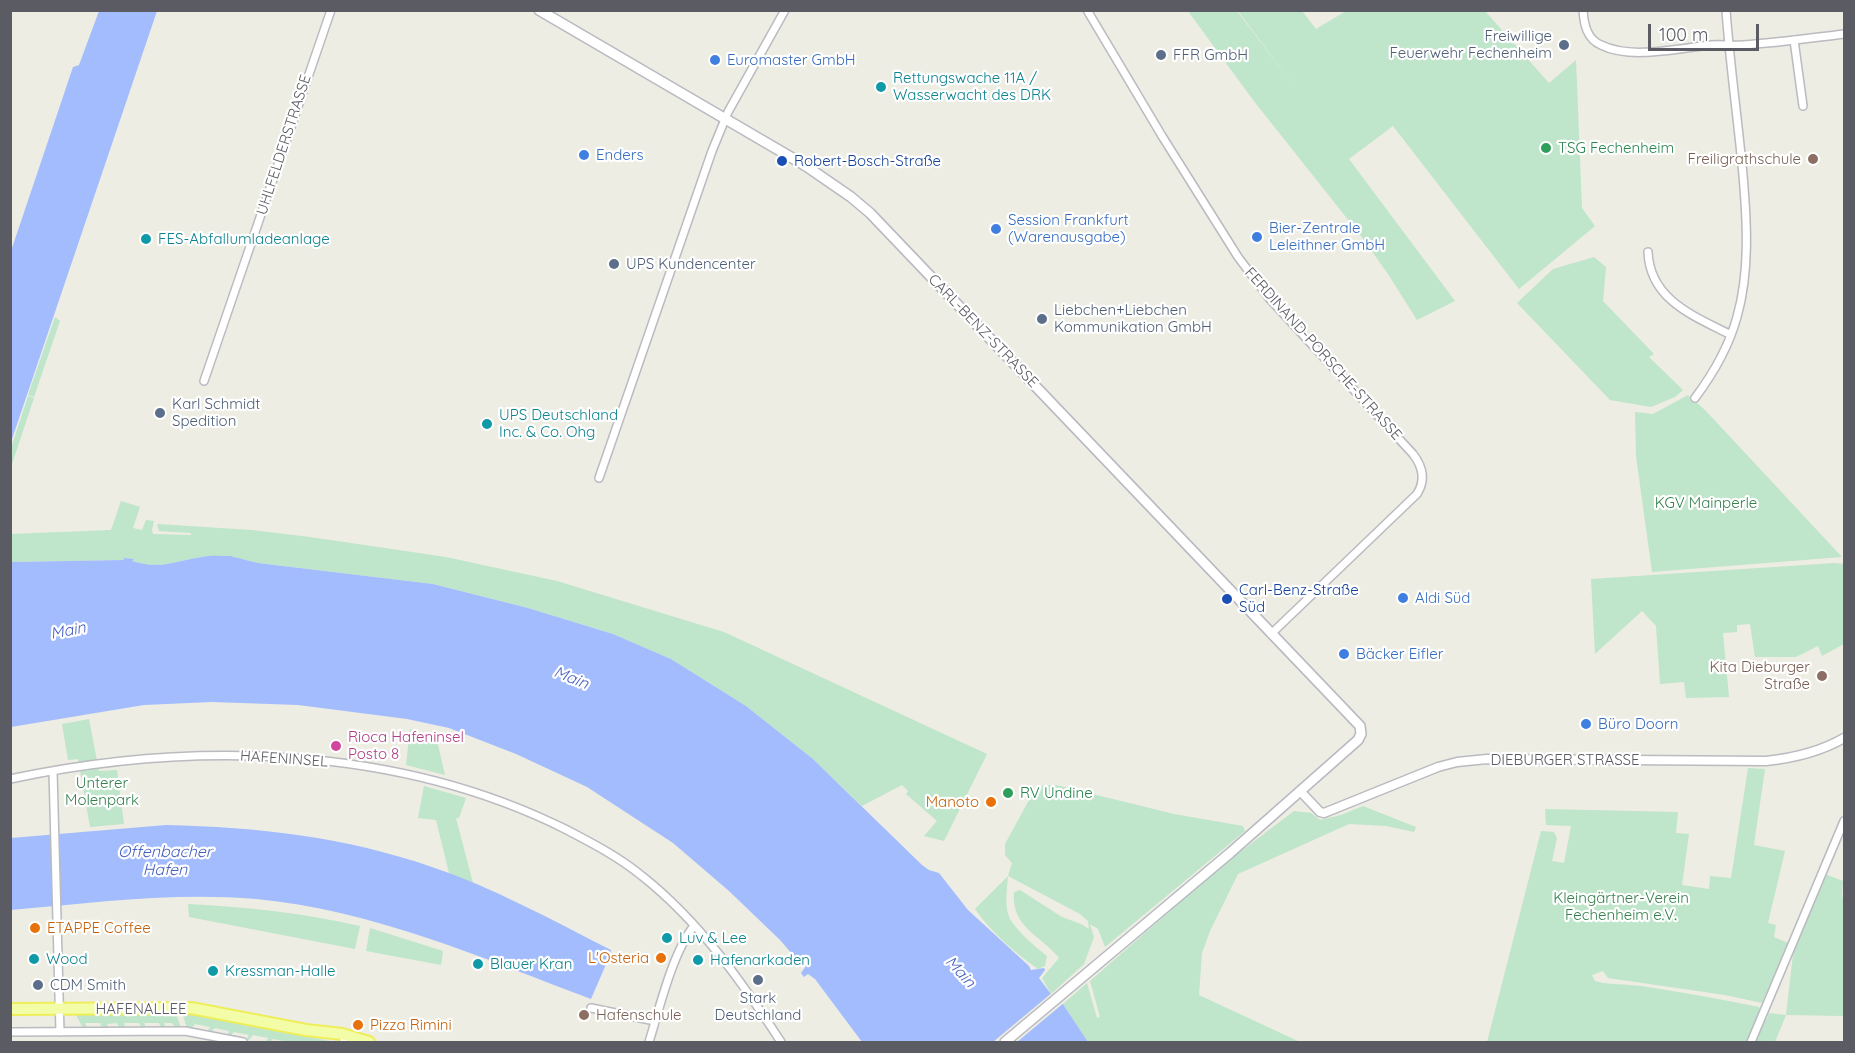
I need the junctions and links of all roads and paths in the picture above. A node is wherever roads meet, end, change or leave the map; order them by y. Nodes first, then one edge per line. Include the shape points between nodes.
1 (331, 10) edge
2 (539, 10) edge
3 (785, 10) edge
4 (1088, 10) edge
5 (1583, 10) edge
6 (1726, 10) edge
7 (1845, 34) edge
8 (1794, 40) junction
9 (1729, 45) junction
10 (1803, 106) dead end
11 (725, 119) junction
12 (1648, 252) dead end
13 (1731, 335) junction
14 (204, 381) dead end
15 (1695, 398) dead end
16 (599, 478) dead end
17 (1271, 634) junction
18 (1845, 738) edge
19 (53, 771) junction
20 (10, 779) edge
21 (1301, 792) junction
22 (1845, 821) edge
23 (694, 926) junction
24 (591, 1008) dead end
25 (10, 1009) edge
26 (59, 1009) junction
27 (655, 1021) junction
28 (306, 1030) junction
29 (10, 1032) edge
30 (60, 1032) junction
31 (191, 1032) junction
32 (193, 1042) edge
33 (243, 1042) edge
34 (344, 1042) edge
35 (367, 1042) edge
36 (650, 1042) edge
37 (781, 1042) edge
38 (1005, 1042) edge
39 (1751, 1042) edge

1 - 14 street, UHLFELDERSTRASSE
2 - 11 main road, CARL-BENZ-STRASSE
3 - 11 street
4 - 17 street, FERDINAND-PORSCHE-STRASSE via 1238,257 1269,298 1413,454 1422,469 1423,483 1417,494
5 - 9 street via 1587,32 1595,42 1608,48 1648,52
6 - 9 street
7 - 8 street
8 - 9 street
8 - 10 street
9 - 13 street via 1747,230 1741,300
11 - 16 street
11 - 17 main road, CARL-BENZ-STRASSE via 806,166 870,213
12 - 13 street via 1651,272 1666,295
13 - 15 street
17 - 21 main road, CARL-BENZ-STRASSE via 1362,731 1358,740
18 - 21 street, DIEBURGER STRASSE via 1808,754 1766,761 1463,761 1428,770 1324,813
19 - 20 street, HAFENINSEL
19 - 23 street, HAFENINSEL via 164,758 241,756 339,763 431,780 520,808 607,852 659,890
19 - 26 street
21 - 38 main road
22 - 39 street
23 - 27 street via 686,936
23 - 37 street, HAFENINSEL via 749,993
24 - 27 street
25 - 26 main road, HAFENALLEE
26 - 28 main road, HAFENALLEE via 191,1008
26 - 30 street
27 - 36 street
28 - 34 main road, HAFENALLEE
28 - 35 main road, HAFENALLEE via 342,1034
29 - 30 street
30 - 31 street
31 - 32 street
31 - 33 street
34 - 35 main road, HAFENALLEE

